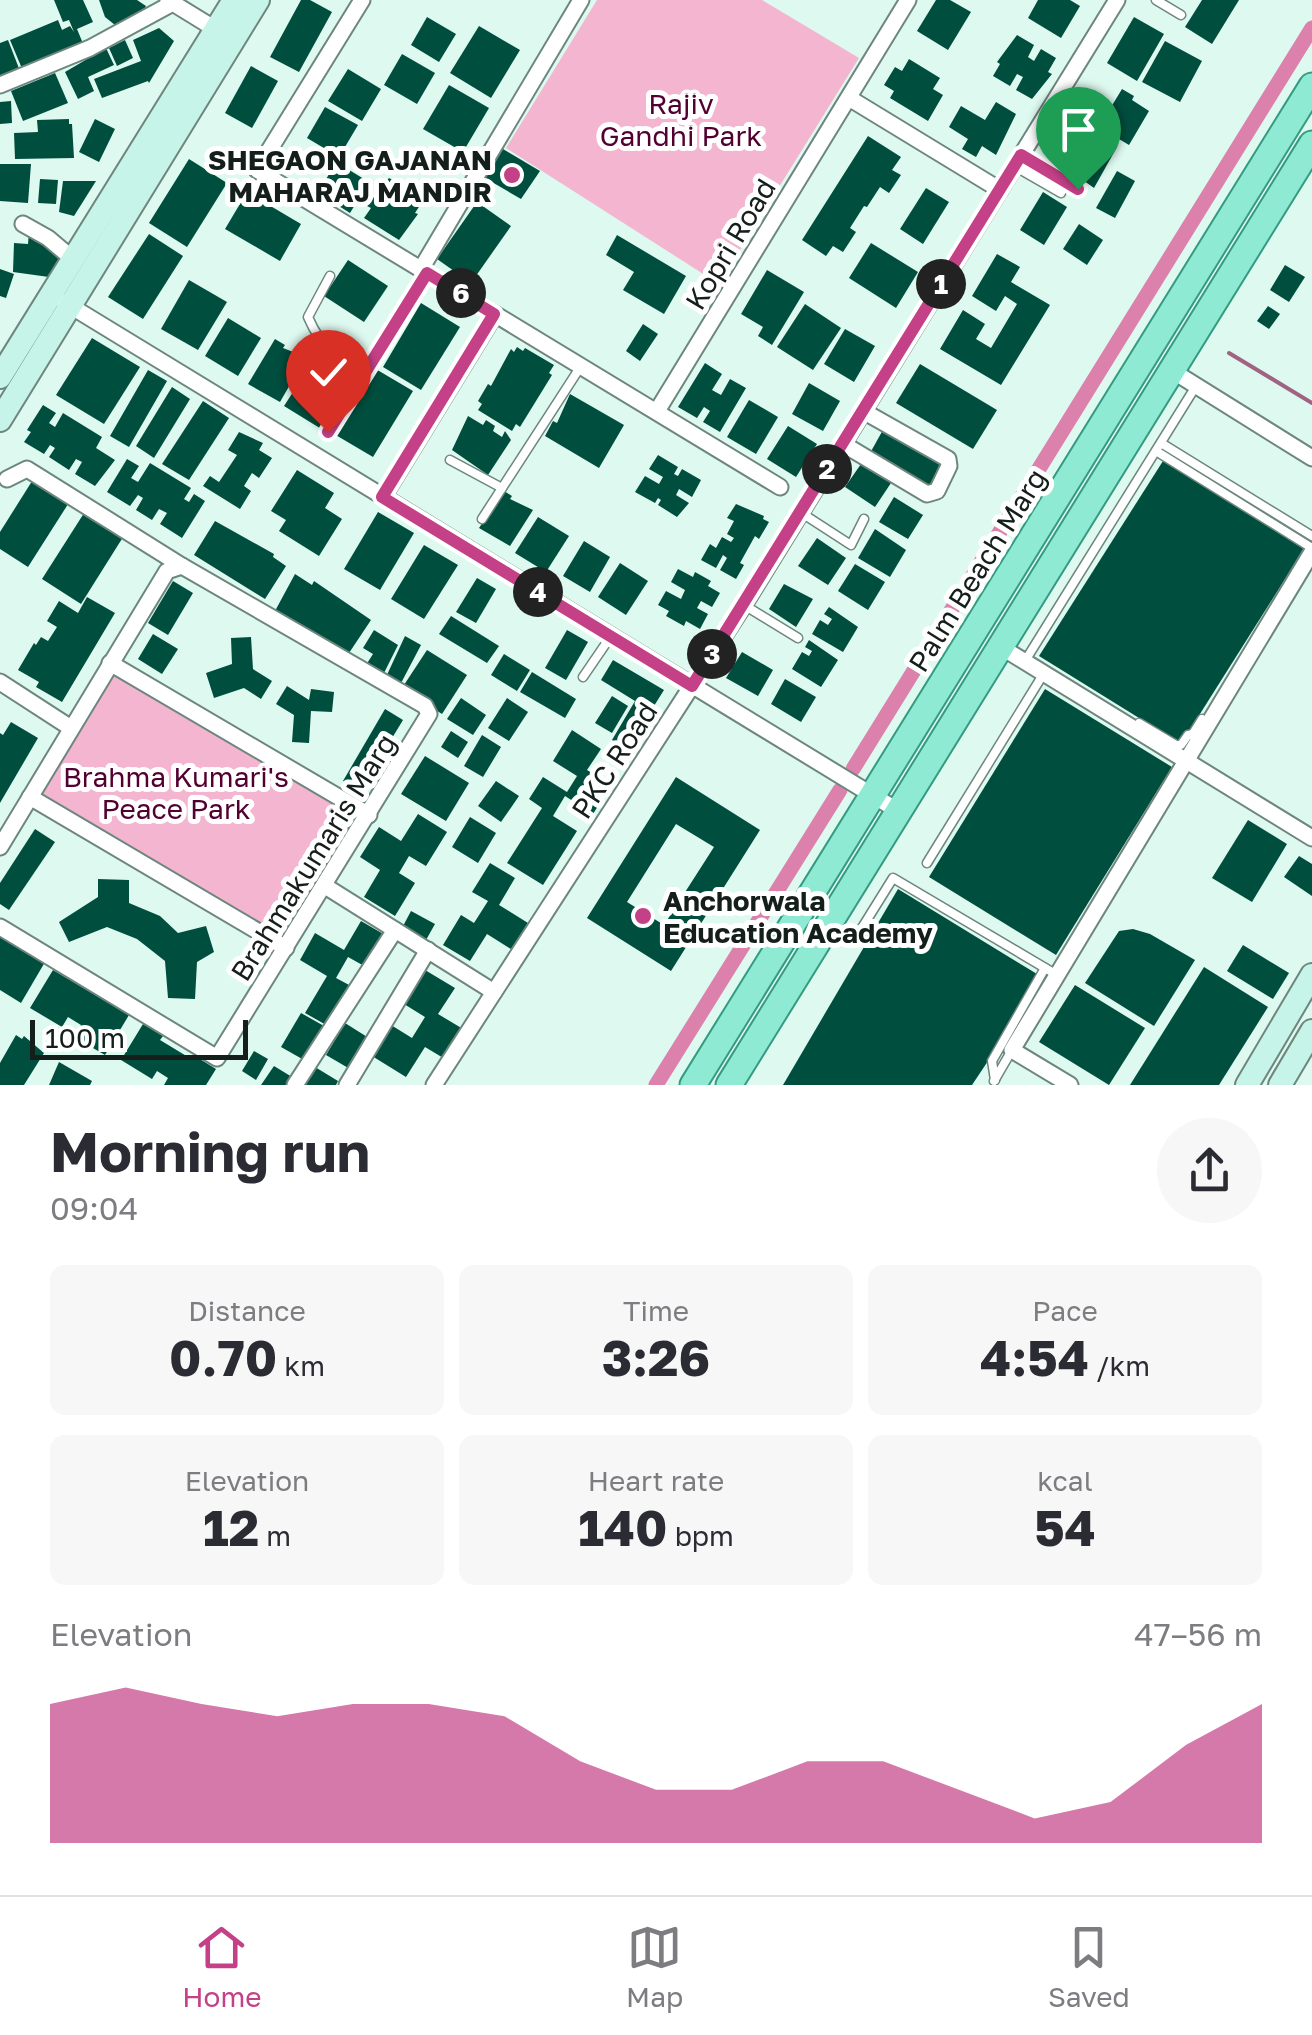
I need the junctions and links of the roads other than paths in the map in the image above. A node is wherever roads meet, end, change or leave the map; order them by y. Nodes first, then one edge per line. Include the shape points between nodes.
1 (234, 0) edge
2 (258, 0) edge
3 (362, 0) edge
4 (581, 0) edge
5 (908, 0) edge
6 (1117, 0) edge
7 (1156, 0) edge
8 (171, 2) edge
9 (1181, 15) dead end
10 (225, 35) junction
11 (0, 85) edge
12 (1312, 86) edge
13 (848, 98) junction
14 (1312, 144) edge
15 (1018, 160) junction
16 (1078, 189) dead end
17 (1000, 190) junction
18 (1060, 193) dead end
19 (23, 224) dead end
20 (74, 260) junction
21 (424, 271) junction
22 (330, 276) dead end
23 (61, 300) junction
24 (494, 314) junction
25 (370, 366) junction
26 (582, 366) junction
27 (1170, 370) junction
28 (0, 377) edge
29 (1196, 386) junction
30 (863, 411) junction
31 (657, 412) junction
32 (0, 420) edge
33 (328, 432) dead end
34 (842, 444) junction
35 (1159, 447) junction
36 (1312, 458) edge
37 (450, 460) dead end
38 (7, 480) dead end
39 (780, 487) dead end
40 (502, 488) junction
41 (382, 497) junction
42 (800, 512) junction
43 (864, 519) dead end
44 (482, 520) dead end
45 (1312, 536) edge
46 (1305, 546) edge
47 (182, 566) junction
48 (744, 605) junction
49 (610, 636) junction
50 (798, 638) dead end
51 (1002, 647) junction
52 (1026, 659) junction
53 (110, 663) junction
54 (1044, 672) junction
55 (583, 678) dead end
56 (1, 685) edge
57 (692, 686) junction
58 (1202, 718) dead end
59 (71, 728) junction
60 (1193, 734) junction
61 (1183, 758) junction
62 (873, 796) junction
63 (30, 798) junction
64 (900, 812) junction
65 (370, 814) junction
66 (1312, 838) edge
67 (0, 847) edge
68 (927, 863) dead end
69 (325, 886) junction
70 (0, 928) edge
71 (395, 930) junction
72 (855, 939) dead end
73 (286, 948) junction
74 (428, 950) junction
75 (1051, 972) junction
76 (1312, 975) edge
77 (494, 992) junction
78 (1282, 1024) junction
79 (1307, 1046) edge
80 (1012, 1050) junction
81 (993, 1083) edge
82 (295, 1085) edge
83 (347, 1085) edge
84 (434, 1085) edge
85 (693, 1085) edge
86 (729, 1085) edge
87 (1070, 1085) edge
88 (1247, 1085) edge
89 (1280, 1085) edge

1 - 10 main road
2 - 10 main road
3 - 21 street via 257,170
4 - 21 street
5 - 13 street, Kopri Road
6 - 15 street, PKC Road
7 - 9 lane
8 - 10 street
8 - 11 street via 90,48
10 - 20 main road
10 - 23 main road
12 - 62 main road, Palm Beach Marg
13 - 17 street
13 - 31 street, Kopri Road
14 - 27 main road
15 - 16 lane
15 - 17 street, PKC Road
15 - 18 lane
17 - 30 street, PKC Road
19 - 20 street
20 - 23 main road
21 - 24 street
21 - 25 lane
22 - 25 lane via 308,317 318,341 350,362
23 - 28 main road
23 - 32 main road
23 - 41 street
24 - 26 street
24 - 41 street
25 - 33 lane
26 - 31 street
26 - 40 lane
27 - 29 street
27 - 51 main road
29 - 35 lane
29 - 36 street
30 - 34 street, PKC Road
30 - 34 street via 948,459 936,490 927,494
31 - 39 street
34 - 42 street, PKC Road
35 - 45 lane
35 - 46 lane
35 - 52 lane
37 - 40 lane
38 - 47 street, Brahmakumaris Marg via 27,469
40 - 44 lane
41 - 49 street
42 - 43 lane via 850,545
42 - 48 street, PKC Road
46 - 61 street
47 - 53 street via 167,571
47 - 65 street, Brahmakumaris Marg via 425,706 428,720
48 - 50 lane
48 - 57 street, PKC Road
49 - 55 lane
49 - 57 street
51 - 52 street
51 - 64 main road
52 - 54 street
52 - 60 lane via 1176,745
53 - 59 street
53 - 65 street
54 - 61 street
54 - 68 lane
56 - 59 street
57 - 62 street
57 - 77 street, PKC Road
58 - 60 lane
59 - 63 street
60 - 61 lane
61 - 66 street
61 - 75 street
62 - 64 street
62 - 85 main road, Palm Beach Marg
63 - 67 street
63 - 73 street
64 - 86 main road
65 - 69 street, Brahmakumaris Marg
69 - 71 street
69 - 73 street, Brahmakumaris Marg
70 - 73 street, Brahmakumaris Marg via 217,1058
71 - 74 street
71 - 82 street
72 - 75 lane via 893,878
74 - 77 street
74 - 83 street
75 - 80 street
75 - 81 lane via 992,1061
76 - 78 main road
77 - 84 street, PKC Road
78 - 79 main road
78 - 88 main road
79 - 89 main road
80 - 81 lane
80 - 87 street

